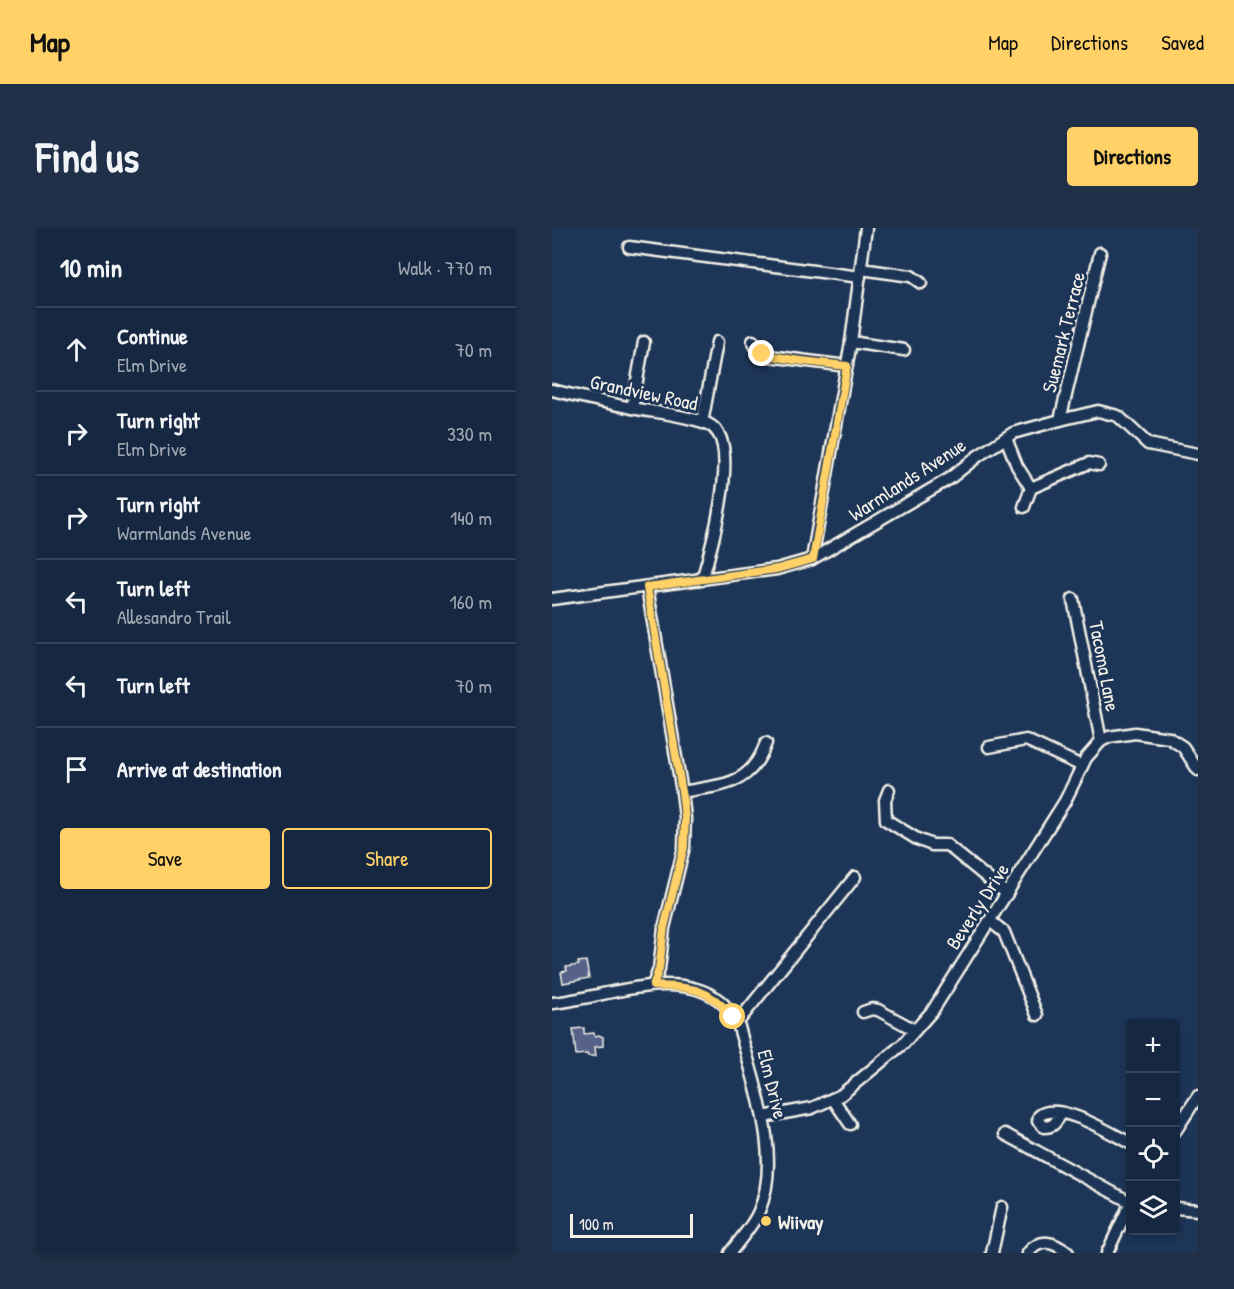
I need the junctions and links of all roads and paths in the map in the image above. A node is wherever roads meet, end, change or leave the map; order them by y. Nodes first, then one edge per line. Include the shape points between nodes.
1 (866, 228) edge
2 (629, 247) dead end
3 (1100, 253) dead end
4 (860, 273) junction
5 (921, 283) dead end
6 (644, 342) dead end
7 (717, 342) dead end
8 (753, 342) dead end
9 (852, 342) junction
10 (904, 350) dead end
11 (847, 366) junction
12 (552, 390) edge
13 (632, 408) junction
14 (1060, 420) junction
15 (702, 423) junction
16 (1006, 438) junction
17 (1198, 454) edge
18 (1099, 465) dead end
19 (1031, 488) junction
20 (1024, 507) dead end
21 (813, 559) junction
22 (702, 580) junction
23 (647, 587) junction
24 (552, 599) edge
25 (1073, 599) dead end
26 (1101, 741) junction
27 (766, 743) dead end
28 (989, 747) dead end
29 (1082, 766) junction
30 (1198, 770) edge
31 (889, 790) dead end
32 (682, 792) junction
33 (855, 877) dead end
34 (1007, 894) junction
35 (990, 921) junction
36 (653, 986) junction
37 (552, 1003) edge
38 (863, 1012) dead end
39 (1037, 1015) dead end
40 (737, 1023) junction
41 (915, 1030) junction
42 (1198, 1096) edge
43 (833, 1099) junction
44 (1060, 1114) dead end
45 (763, 1117) junction
46 (850, 1124) dead end
47 (1178, 1127) edge
48 (1005, 1134) dead end
49 (1126, 1140) edge
50 (1126, 1200) edge
51 (1002, 1207) dead end
52 (1180, 1208) edge
53 (1198, 1210) edge
54 (1126, 1213) edge
55 (730, 1253) edge
56 (992, 1253) edge
57 (1029, 1253) edge
58 (1068, 1253) edge
59 (1107, 1253) edge

1 - 4 street
2 - 4 street
3 - 14 street, Suemark Terrace
4 - 5 street via 911,276
4 - 9 street
6 - 13 street
7 - 15 street
8 - 11 street via 758,351 769,356
9 - 10 street
9 - 11 street
11 - 21 street
12 - 13 street, Grandview Road
13 - 15 street, Grandview Road
14 - 16 street, Warmlands Avenue
14 - 17 street, Warmlands Avenue via 1098,411 1118,416 1148,444
15 - 22 street, Grandview Road via 711,425 718,433 724,464 713,542
16 - 19 street
16 - 21 street, Warmlands Avenue via 949,479
18 - 19 street via 1089,463
19 - 20 street
21 - 22 street, Warmlands Avenue via 777,569
22 - 23 street, Warmlands Avenue
23 - 24 street, Warmlands Avenue
23 - 32 street
25 - 26 street, Tacoma Lane
26 - 29 street, Beverly Drive
26 - 30 street via 1135,733 1169,738 1183,747
27 - 32 street via 757,764 744,776
28 - 29 street via 1026,740
29 - 34 street, Beverly Drive via 1065,801
31 - 34 street via 886,820 924,842 947,845
32 - 36 street via 684,847
33 - 40 street
34 - 35 street, Beverly Drive
35 - 39 street via 1004,932
35 - 41 street, Beverly Drive via 933,1010
36 - 37 street, Elm Drive
36 - 40 street, Elm Drive via 697,989 720,1001
38 - 41 street via 879,1010
40 - 45 street, Elm Drive
41 - 43 street, Beverly Drive
42 - 47 street
43 - 45 street, Beverly Drive via 812,1108
43 - 46 street
44 - 49 street via 1083,1119
45 - 55 street, Elm Drive via 768,1165 763,1199 759,1212
48 - 50 street
51 - 56 street
52 - 53 street
54 - 59 street
57 - 58 street via 1042,1242 1057,1244

